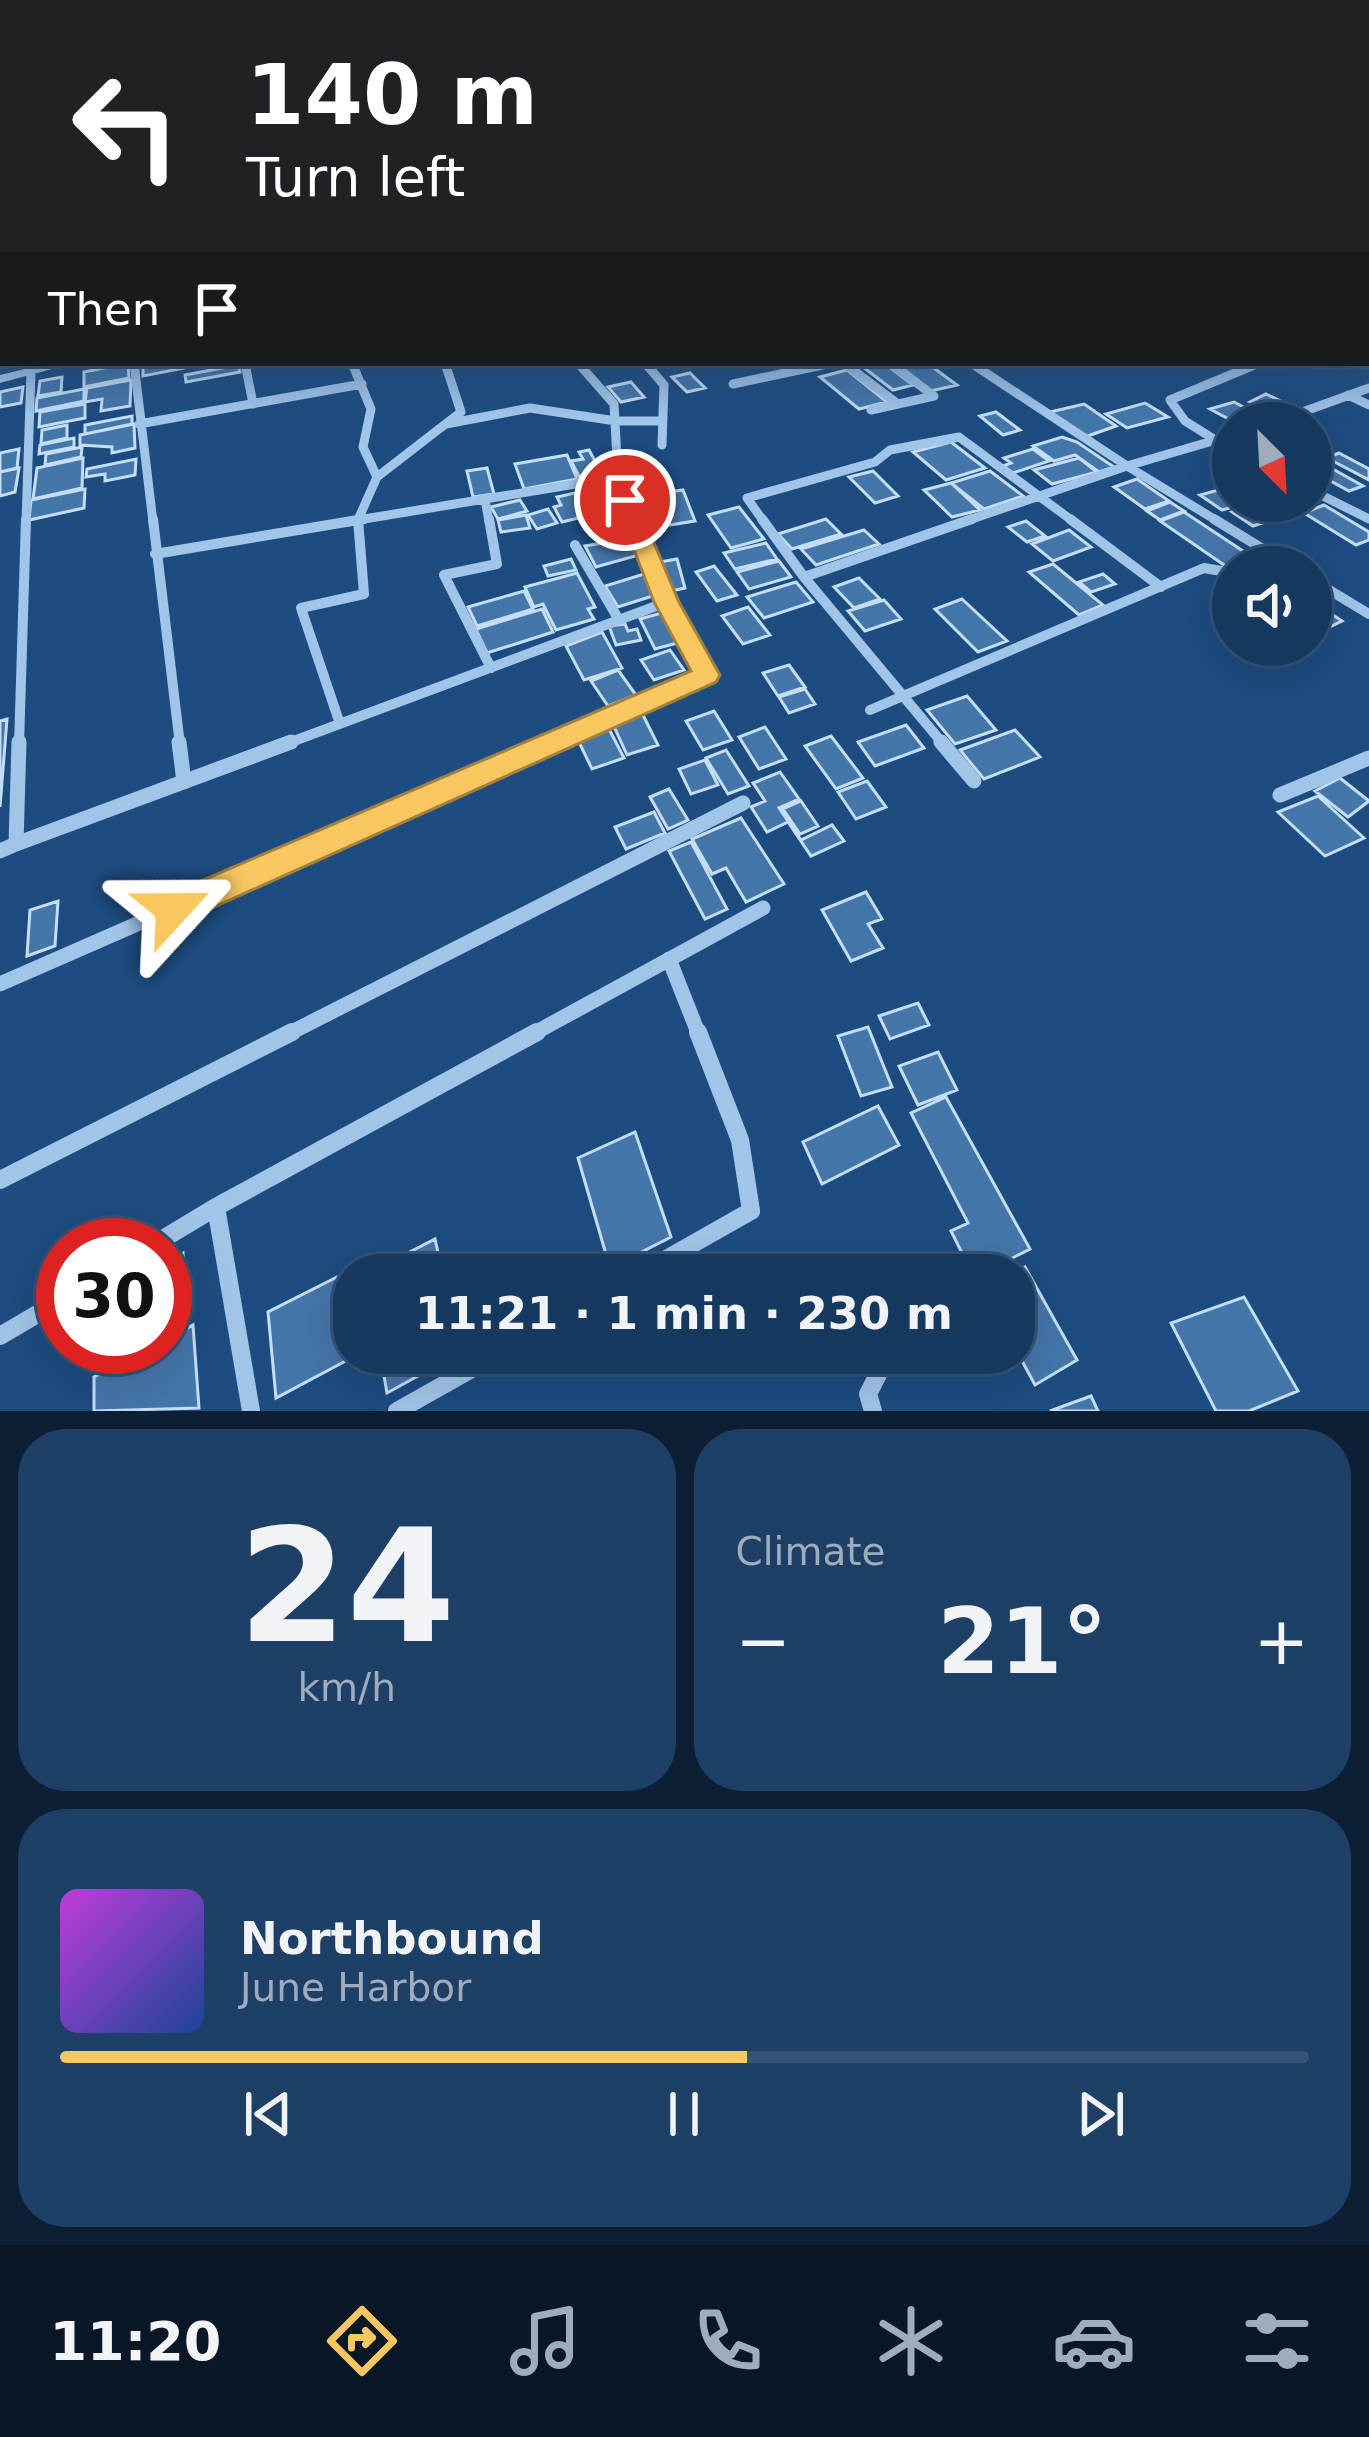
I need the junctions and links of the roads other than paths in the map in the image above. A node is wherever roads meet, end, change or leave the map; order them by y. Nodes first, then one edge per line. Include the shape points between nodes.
1 (55, 366) edge
2 (134, 366) edge
3 (246, 366) edge
4 (353, 366) edge
5 (446, 366) edge
6 (581, 366) edge
7 (648, 366) edge
8 (818, 366) edge
9 (848, 366) edge
10 (894, 366) edge
11 (975, 366) edge
12 (1252, 366) edge
13 (31, 372) junction
14 (0, 379) edge
15 (362, 384) junction
16 (733, 385) dead end
17 (1369, 388) edge
18 (1347, 395) junction
19 (1328, 402) edge
20 (254, 404) junction
21 (898, 404) junction
22 (1369, 405) edge
23 (871, 410) dead end
24 (616, 421) junction
25 (661, 421) junction
26 (139, 424) junction
27 (445, 424) junction
28 (1212, 440) edge
29 (1212, 441) edge
30 (662, 445) dead end
31 (1127, 466) junction
32 (376, 477) junction
33 (618, 477) junction
34 (1037, 496) junction
35 (485, 499) junction
36 (1332, 500) edge
37 (1369, 519) edge
38 (357, 520) junction
39 (575, 545) dead end
40 (1258, 546) edge
41 (155, 554) junction
42 (1212, 569) edge
43 (804, 577) junction
44 (1161, 587) junction
45 (1332, 592) edge
46 (667, 602) junction
47 (1369, 614) edge
48 (620, 620) junction
49 (490, 668) junction
50 (902, 696) junction
51 (871, 710) dead end
52 (340, 724) junction
53 (1369, 758) edge
54 (974, 781) dead end
55 (184, 782) junction
56 (1280, 795) dead end
57 (743, 803) dead end
58 (16, 844) junction
59 (0, 850) edge
60 (763, 908) dead end
61 (669, 959) junction
62 (0, 984) edge
63 (0, 1180) edge
64 (216, 1208) junction
65 (192, 1222) edge
66 (675, 1254) edge
67 (36, 1315) edge
68 (0, 1336) edge
69 (463, 1374) edge
70 (878, 1374) edge
71 (251, 1411) edge
72 (398, 1411) edge
73 (873, 1411) edge

1 - 13 street
2 - 26 street
3 - 20 street
4 - 15 street
5 - 27 street via 461,412
6 - 24 street via 614,404
7 - 25 street via 664,385
8 - 16 street
9 - 21 street
10 - 21 street via 934,396
11 - 31 street
12 - 28 street via 1170,400
13 - 14 street
13 - 58 street
15 - 20 street
15 - 32 street via 371,409 363,447
17 - 18 street
18 - 19 street
18 - 22 street
20 - 26 street
21 - 23 street
24 - 25 street
24 - 27 street via 530,409
24 - 33 street
25 - 30 street
26 - 41 street
27 - 32 street
29 - 31 street
31 - 34 street
31 - 40 street
32 - 38 street
33 - 35 street
33 - 46 street
34 - 43 street
34 - 43 street via 958,437 890,450 875,462 747,498
34 - 44 street
35 - 38 street
35 - 49 street via 497,564 444,575
36 - 37 street
38 - 41 street
38 - 52 street via 364,594 301,608
39 - 48 street
41 - 55 street
42 - 44 street
43 - 50 street
44 - 50 street
45 - 47 street
46 - 48 street
46 - 62 street via 706,675
48 - 49 street
49 - 52 street
50 - 51 street
50 - 54 street
52 - 55 street
53 - 56 street
55 - 58 street
57 - 63 street
58 - 59 street
60 - 61 street
61 - 64 street
61 - 66 street via 740,1140 751,1211
64 - 65 street
64 - 71 street
67 - 68 street
69 - 72 street
70 - 73 street via 868,1394

